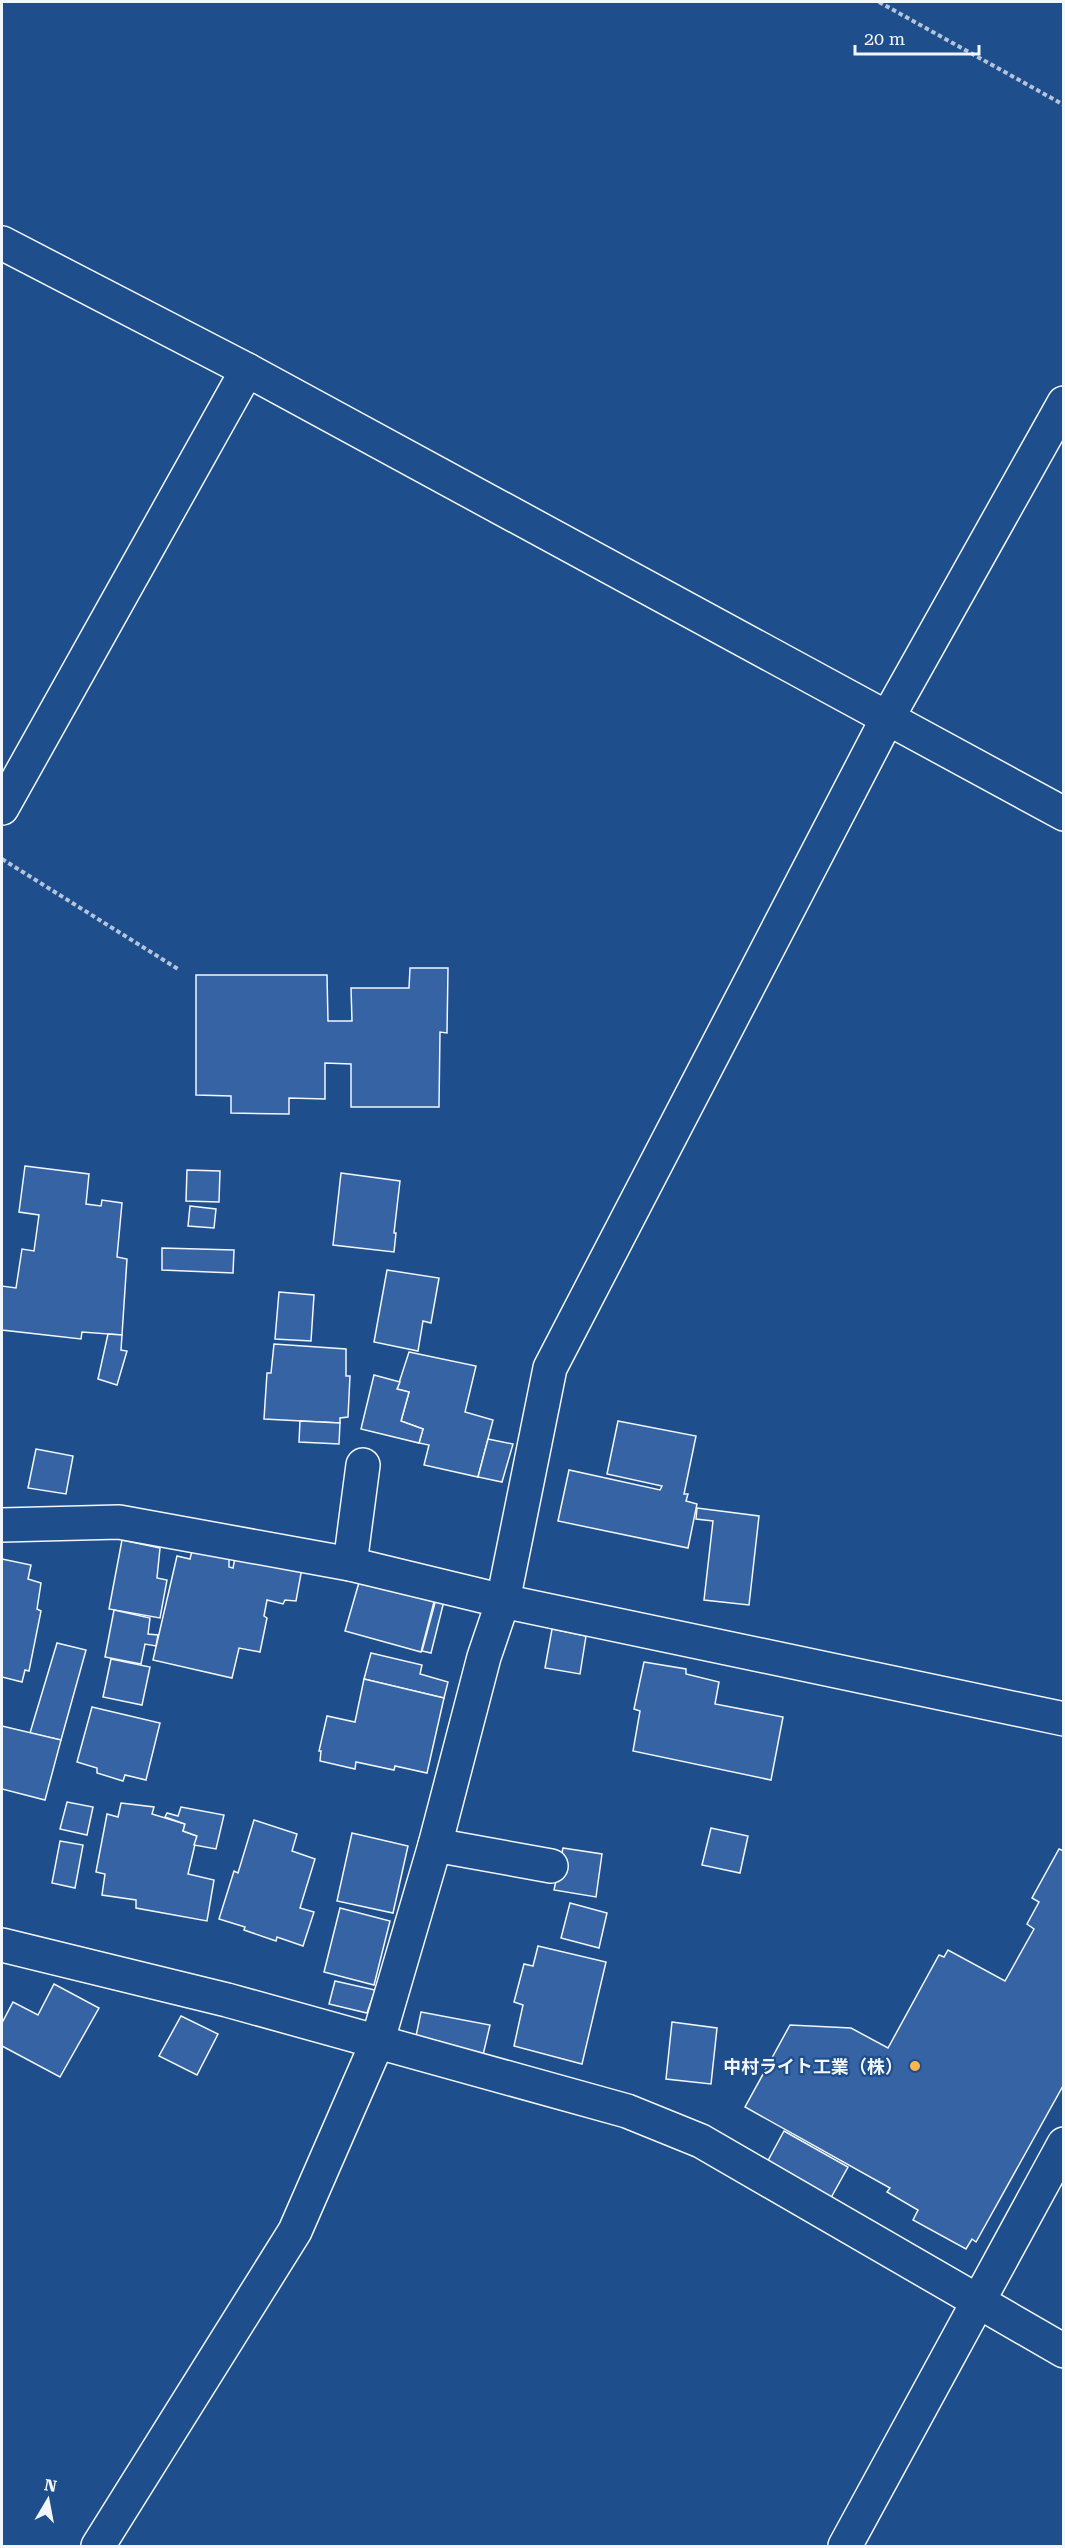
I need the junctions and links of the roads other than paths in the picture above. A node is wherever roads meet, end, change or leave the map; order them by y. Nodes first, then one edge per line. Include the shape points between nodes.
1 (2, 243) edge
2 (247, 370) junction
3 (1064, 403) edge
4 (888, 717) junction
5 (2, 808) edge
6 (1064, 813) edge
7 (363, 1465) dead end
8 (2, 1525) edge
9 (350, 1564) junction
10 (503, 1601) junction
11 (1064, 1719) edge
12 (435, 1845) junction
13 (551, 1866) dead end
14 (2, 1945) edge
15 (377, 2043) junction
16 (1064, 2144) edge
17 (980, 2301) junction
18 (1064, 2351) edge
19 (98, 2547) edge
20 (845, 2547) edge

1 - 2 street
2 - 4 street
2 - 5 street
3 - 4 street
4 - 6 street
4 - 10 street via 550,1368
7 - 9 street
8 - 9 street via 119,1522
9 - 10 street
10 - 11 street
10 - 12 street via 484,1657
12 - 13 street
12 - 15 street
14 - 15 street via 226,2000
15 - 17 street via 627,2111 701,2141
15 - 19 street via 295,2231
16 - 17 street
17 - 18 street
17 - 20 street

